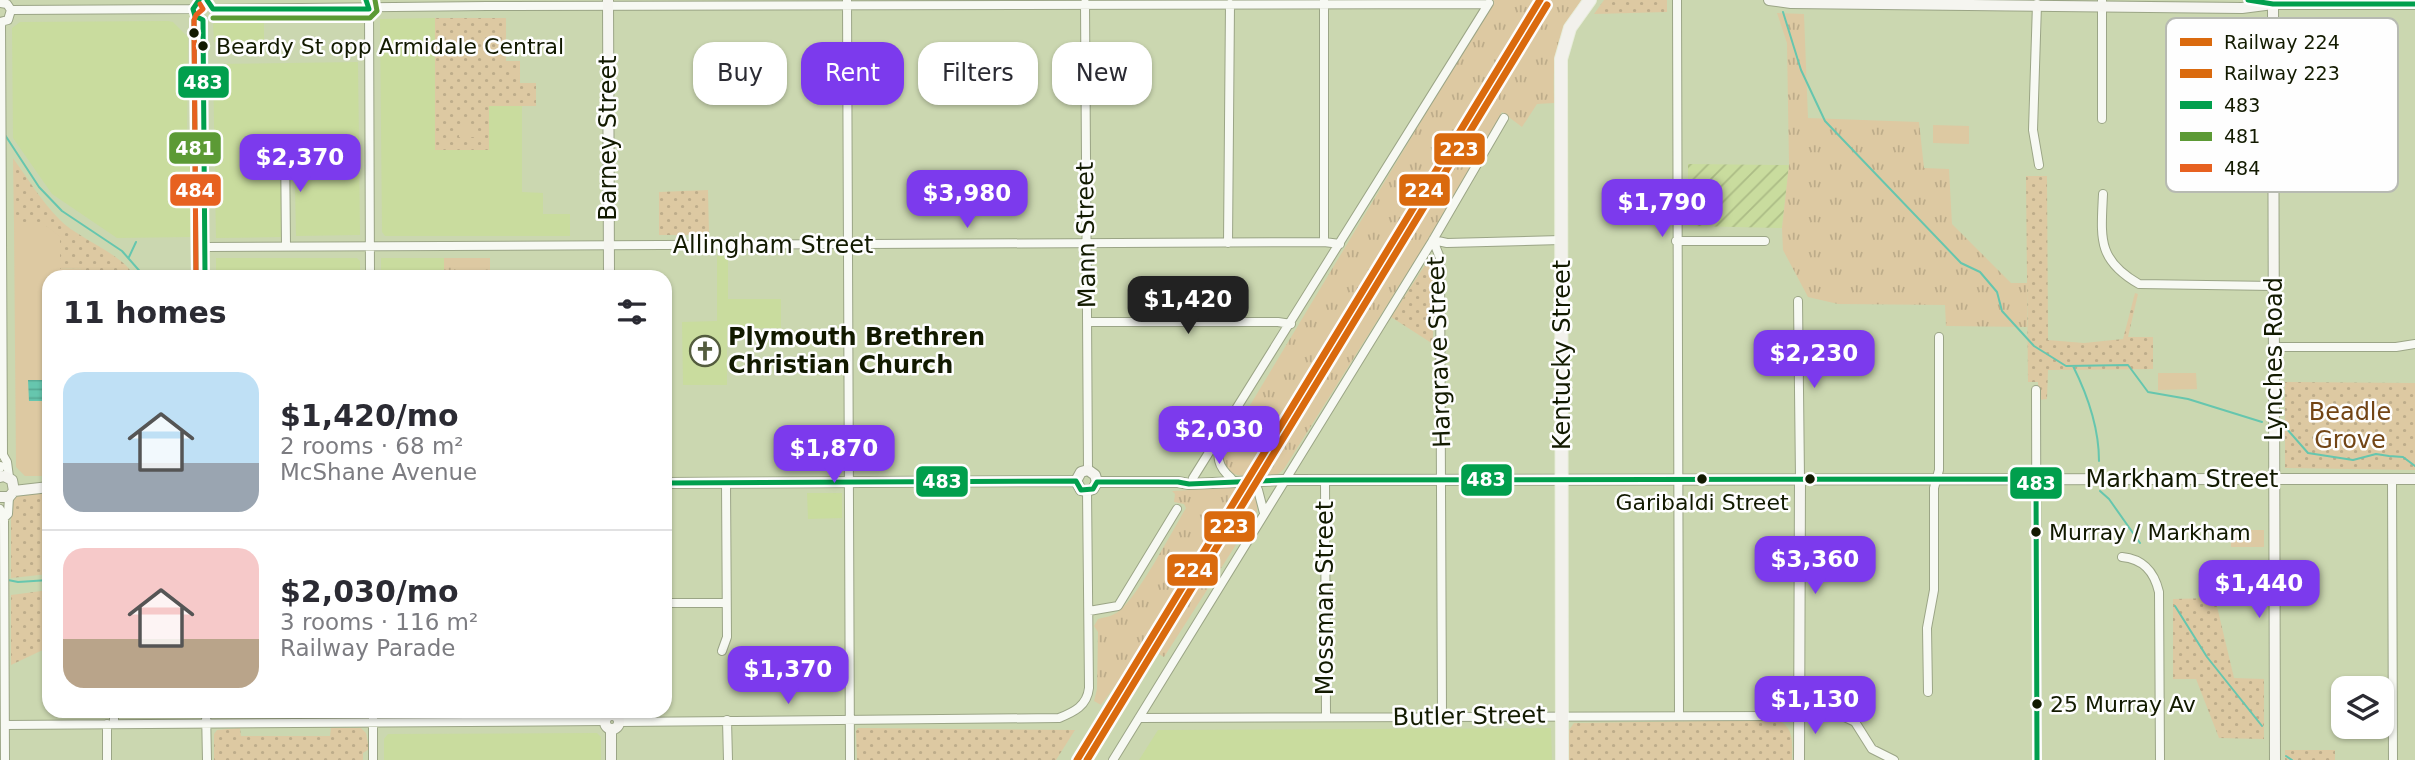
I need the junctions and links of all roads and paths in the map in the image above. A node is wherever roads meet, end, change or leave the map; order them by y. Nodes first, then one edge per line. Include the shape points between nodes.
1 (199, 0) edge
2 (208, 0) edge
3 (1590, 0) edge
4 (1676, 0) edge
5 (1769, 0) edge
6 (2248, 0) edge
7 (1202, 2) edge
8 (1324, 2) edge
9 (1446, 2) edge
10 (1489, 2) edge
11 (2102, 2) edge
12 (2273, 2) edge
13 (369, 3) edge
14 (847, 3) edge
15 (1084, 3) edge
16 (608, 4) edge
17 (2037, 4) junction
18 (2415, 4) edge
19 (7, 5) edge
20 (1230, 5) junction
21 (193, 9) junction
22 (213, 9) junction
23 (204, 20) junction
24 (1, 22) edge
25 (1504, 118) dead end
26 (2102, 119) dead end
27 (1, 140) edge
28 (285, 142) dead end
29 (2039, 165) dead end
30 (2274, 192) edge
31 (2103, 194) dead end
32 (1433, 240) junction
33 (1562, 240) junction
34 (1676, 241) junction
35 (1324, 242) junction
36 (1765, 242) dead end
37 (1086, 243) junction
38 (1228, 243) junction
39 (1340, 244) junction
40 (848, 245) junction
41 (286, 246) junction
42 (370, 246) junction
43 (609, 246) junction
44 (205, 247) junction
45 (205, 270) edge
46 (370, 270) edge
47 (609, 270) edge
48 (2274, 286) junction
49 (1798, 301) dead end
50 (1087, 322) junction
51 (1291, 324) junction
52 (1939, 337) dead end
53 (2415, 344) edge
54 (2274, 347) junction
55 (2036, 390) dead end
56 (1221, 437) junction
57 (2, 458) edge
58 (1088, 470) junction
59 (1193, 478) junction
60 (1563, 479) junction
61 (1678, 479) junction
62 (1800, 479) junction
63 (1936, 479) junction
64 (2036, 479) junction
65 (2274, 479) junction
66 (1233, 480) junction
67 (1284, 480) junction
68 (1325, 480) junction
69 (1442, 480) junction
70 (2392, 480) junction
71 (2415, 480) edge
72 (1076, 481) junction
73 (848, 482) junction
74 (1097, 482) junction
75 (1178, 482) junction
76 (1252, 482) junction
77 (672, 483) edge
78 (726, 483) junction
79 (8, 487) edge
80 (42, 487) edge
81 (1087, 491) junction
82 (0, 509) edge
83 (1177, 509) dead end
84 (1264, 513) junction
85 (4, 518) junction
86 (2122, 557) dead end
87 (672, 603) edge
88 (726, 603) junction
89 (1089, 611) junction
90 (722, 650) dead end
91 (1928, 692) dead end
92 (1799, 714) junction
93 (1562, 715) junction
94 (1442, 716) junction
95 (1679, 716) junction
96 (1326, 717) junction
97 (112, 718) edge
98 (206, 718) edge
99 (373, 718) edge
100 (487, 718) edge
101 (1139, 718) junction
102 (611, 720) edge
103 (727, 720) junction
104 (849, 721) junction
105 (487, 722) junction
106 (206, 723) junction
107 (373, 723) junction
108 (110, 724) junction
109 (5, 725) junction
110 (5, 760) edge
111 (107, 760) edge
112 (207, 760) edge
113 (373, 760) edge
114 (611, 760) edge
115 (728, 760) edge
116 (850, 760) edge
117 (1113, 760) edge
118 (1562, 760) edge
119 (1799, 760) edge
120 (1894, 760) edge
121 (2036, 760) edge
122 (2160, 760) edge
123 (2275, 760) edge
124 (2393, 760) edge

1 - 21 street
2 - 22 street
3 - 33 main road, Kentucky Street via 1570,28 1561,59
4 - 34 street
5 - 17 street
6 - 12 street
7 - 15 street
7 - 20 street
8 - 9 street
8 - 20 street
8 - 35 street
9 - 10 street
10 - 39 street
11 - 12 street via 2242,8
11 - 17 street
11 - 26 street
12 - 18 street
13 - 16 street
13 - 22 street
13 - 42 street
14 - 15 street
14 - 16 street
14 - 40 street
15 - 37 street, Mann Street
16 - 43 street, Barney Street
17 - 29 street via 2033,130
19 - 21 street
19 - 24 street via 10,18
20 - 38 street
21 - 23 street via 197,18
22 - 23 street
23 - 44 street
24 - 27 street
25 - 32 street
27 - 57 street
28 - 41 street
30 - 48 street, Lynches Road
31 - 48 street via 2104,249 2123,274 2139,284
32 - 33 street
32 - 67 street
32 - 69 street, Hargrave Street via 1440,258
33 - 60 main road, Kentucky Street
34 - 36 street
34 - 61 street
35 - 38 street, Allingham Street
35 - 39 street, Allingham Street
37 - 38 street, Allingham Street
37 - 40 street, Allingham Street
37 - 50 street, Mann Street
39 - 51 street
40 - 43 street, Allingham Street
40 - 73 street
41 - 42 street, Allingham Street
41 - 44 street, Allingham Street
42 - 43 street, Allingham Street
42 - 46 street
43 - 47 street, Barney Street
44 - 45 street
48 - 54 street, Lynches Road
49 - 62 street
50 - 51 street
50 - 58 street, Mann Street
51 - 56 street
52 - 63 street
53 - 54 street
54 - 65 street, Lynches Road
55 - 64 street
56 - 59 street
56 - 66 street via 1218,462
57 - 79 street via 8,461
58 - 72 street
58 - 74 street
59 - 66 street, Markham Street
59 - 75 street, Markham Street
60 - 61 street, Markham Street
60 - 69 street, Markham Street
60 - 93 main road, Kentucky Street
61 - 62 street, Markham Street
61 - 95 street
62 - 63 street, Markham Street
62 - 92 street
63 - 64 street, Markham Street
63 - 91 street
64 - 65 street, Markham Street
64 - 121 street
65 - 70 street, Markham Street
65 - 123 street, Lynches Road
66 - 75 street, Markham Street via 1229,484
66 - 76 street, Markham Street
67 - 68 street, Markham Street
67 - 76 street, Markham Street
67 - 84 street
68 - 69 street, Markham Street
68 - 96 street, Mossman Street
69 - 94 street, Hargrave Street
70 - 71 street, Markham Street
70 - 124 street
72 - 73 street
72 - 81 street
73 - 78 street
73 - 104 street
74 - 75 street, Markham Street
74 - 81 street
76 - 84 street
77 - 78 street
78 - 88 street
79 - 80 street
79 - 85 street
81 - 89 street
82 - 85 street
83 - 89 street via 1118,606
84 - 101 street
85 - 109 street
86 - 122 street via 2136,558 2145,565 2156,578 2159,592
87 - 88 street
88 - 90 street via 727,637
89 - 104 street via 1088,698 1077,710 1059,718
92 - 95 street, Butler Street
92 - 119 street
92 - 120 street, Butler Street via 1838,714 1855,722 1872,749
93 - 94 street, Butler Street
93 - 95 street, Butler Street
93 - 118 main road, Kentucky Street
94 - 96 street, Butler Street
96 - 101 street, Butler Street
97 - 108 street
98 - 106 street
99 - 107 street
100 - 105 street
101 - 117 street
102 - 103 street
102 - 105 street
102 - 114 street
103 - 104 street
103 - 115 street
104 - 116 street
105 - 107 street
106 - 107 street
106 - 108 street
106 - 112 street
107 - 113 street
108 - 109 street
108 - 111 street
109 - 110 street

